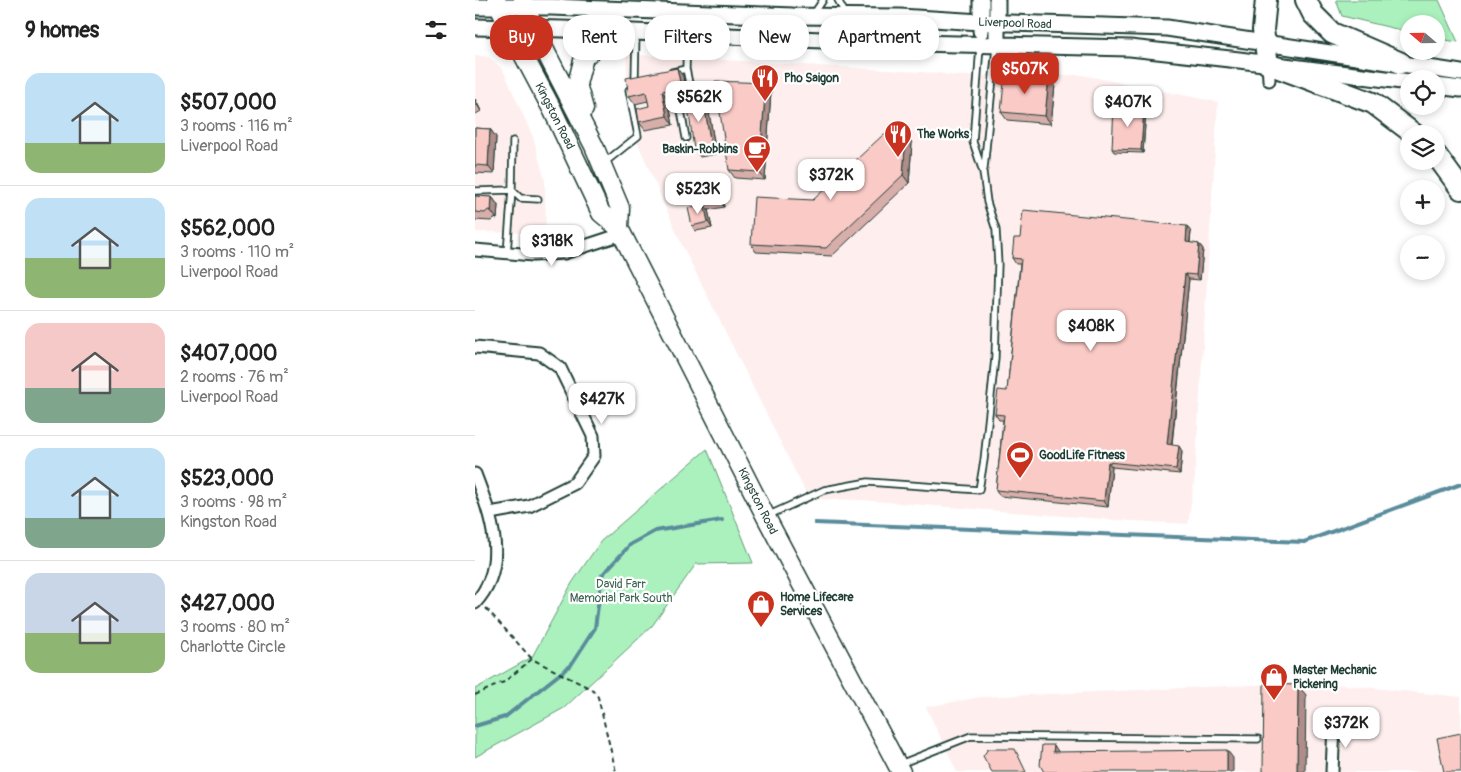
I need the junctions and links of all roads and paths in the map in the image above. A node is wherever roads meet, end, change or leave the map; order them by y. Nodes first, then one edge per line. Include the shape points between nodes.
1 (823, 0) edge
2 (838, 0) edge
3 (981, 0) edge
4 (997, 0) edge
5 (1266, 0) edge
6 (1306, 0) edge
7 (498, 4) edge
8 (525, 4) edge
9 (475, 7) edge
10 (846, 15) edge
11 (813, 16) junction
12 (819, 16) edge
13 (939, 20) edge
14 (981, 22) junction
15 (997, 22) junction
16 (475, 28) edge
17 (490, 28) edge
18 (730, 37) edge
19 (1265, 42) junction
20 (980, 44) junction
21 (997, 45) junction
22 (526, 60) edge
23 (550, 60) edge
24 (584, 60) edge
25 (632, 60) edge
26 (686, 60) edge
27 (1401, 63) junction
28 (686, 69) junction
29 (1268, 72) junction
30 (669, 73) edge
31 (1461, 73) edge
32 (643, 78) edge
33 (635, 80) junction
34 (1400, 81) edge
35 (1445, 87) edge
36 (1461, 89) edge
37 (1402, 125) edge
38 (686, 138) dead end
39 (513, 141) dead end
40 (594, 146) junction
41 (602, 165) junction
42 (1445, 167) edge
43 (983, 172) junction
44 (1461, 189) edge
45 (512, 190) junction
46 (475, 191) edge
47 (538, 199) dead end
48 (621, 231) junction
49 (475, 250) edge
50 (507, 253) junction
51 (475, 348) edge
52 (475, 474) edge
53 (490, 513) junction
54 (766, 517) junction
55 (477, 601) edge
56 (532, 659) junction
57 (475, 695) edge
58 (1334, 724) dead end
59 (1257, 739) dead end
60 (899, 768) edge
61 (616, 772) edge
62 (1332, 772) edge

1 - 11 lane
2 - 10 lane
3 - 14 main road
4 - 15 main road
5 - 19 highway
6 - 27 highway via 1313,14 1332,32
7 - 8 main road, Liverpool Road
7 - 9 main road, Liverpool Road
8 - 11 main road, Liverpool Road
11 - 12 main road, Liverpool Road
13 - 14 main road, Liverpool Road
14 - 15 main road, Liverpool Road
14 - 20 main road
15 - 19 main road, Liverpool Road via 1167,28
15 - 21 main road
16 - 17 main road, Liverpool Road
18 - 20 main road, Liverpool Road
19 - 27 main road, Liverpool Road
19 - 29 highway
20 - 21 main road, Liverpool Road
20 - 43 lane via 973,142
21 - 29 main road, Liverpool Road via 1130,48
21 - 43 lane
22 - 48 main road, Kingston Road via 601,213
23 - 40 main road, Kingston Road
24 - 40 main road via 577,84
25 - 33 lane
26 - 28 lane
27 - 31 main road, Liverpool Road
28 - 30 lane
28 - 38 lane via 693,102 680,105
29 - 34 main road, Liverpool Road
29 - 37 highway via 1373,103
32 - 33 lane
33 - 41 lane via 627,82 638,136
35 - 36 main road
39 - 45 lane
40 - 41 main road, Kingston Road
41 - 48 main road, Kingston Road via 620,208
42 - 44 highway
43 - 54 lane via 987,202 996,230 997,297 995,358 979,490 868,482 824,490
45 - 46 lane
45 - 47 lane via 520,198
45 - 50 lane
48 - 50 street via 564,253
48 - 54 main road, Kingston Road
49 - 50 street
51 - 53 street via 539,353 560,368 593,436 594,456 575,483 529,506
52 - 53 street
53 - 55 street via 495,544 493,574
54 - 60 main road, Kingston Road
55 - 56 path
56 - 57 path via 504,682
56 - 61 path via 593,690 598,697
58 - 62 street
59 - 60 lane via 971,736

